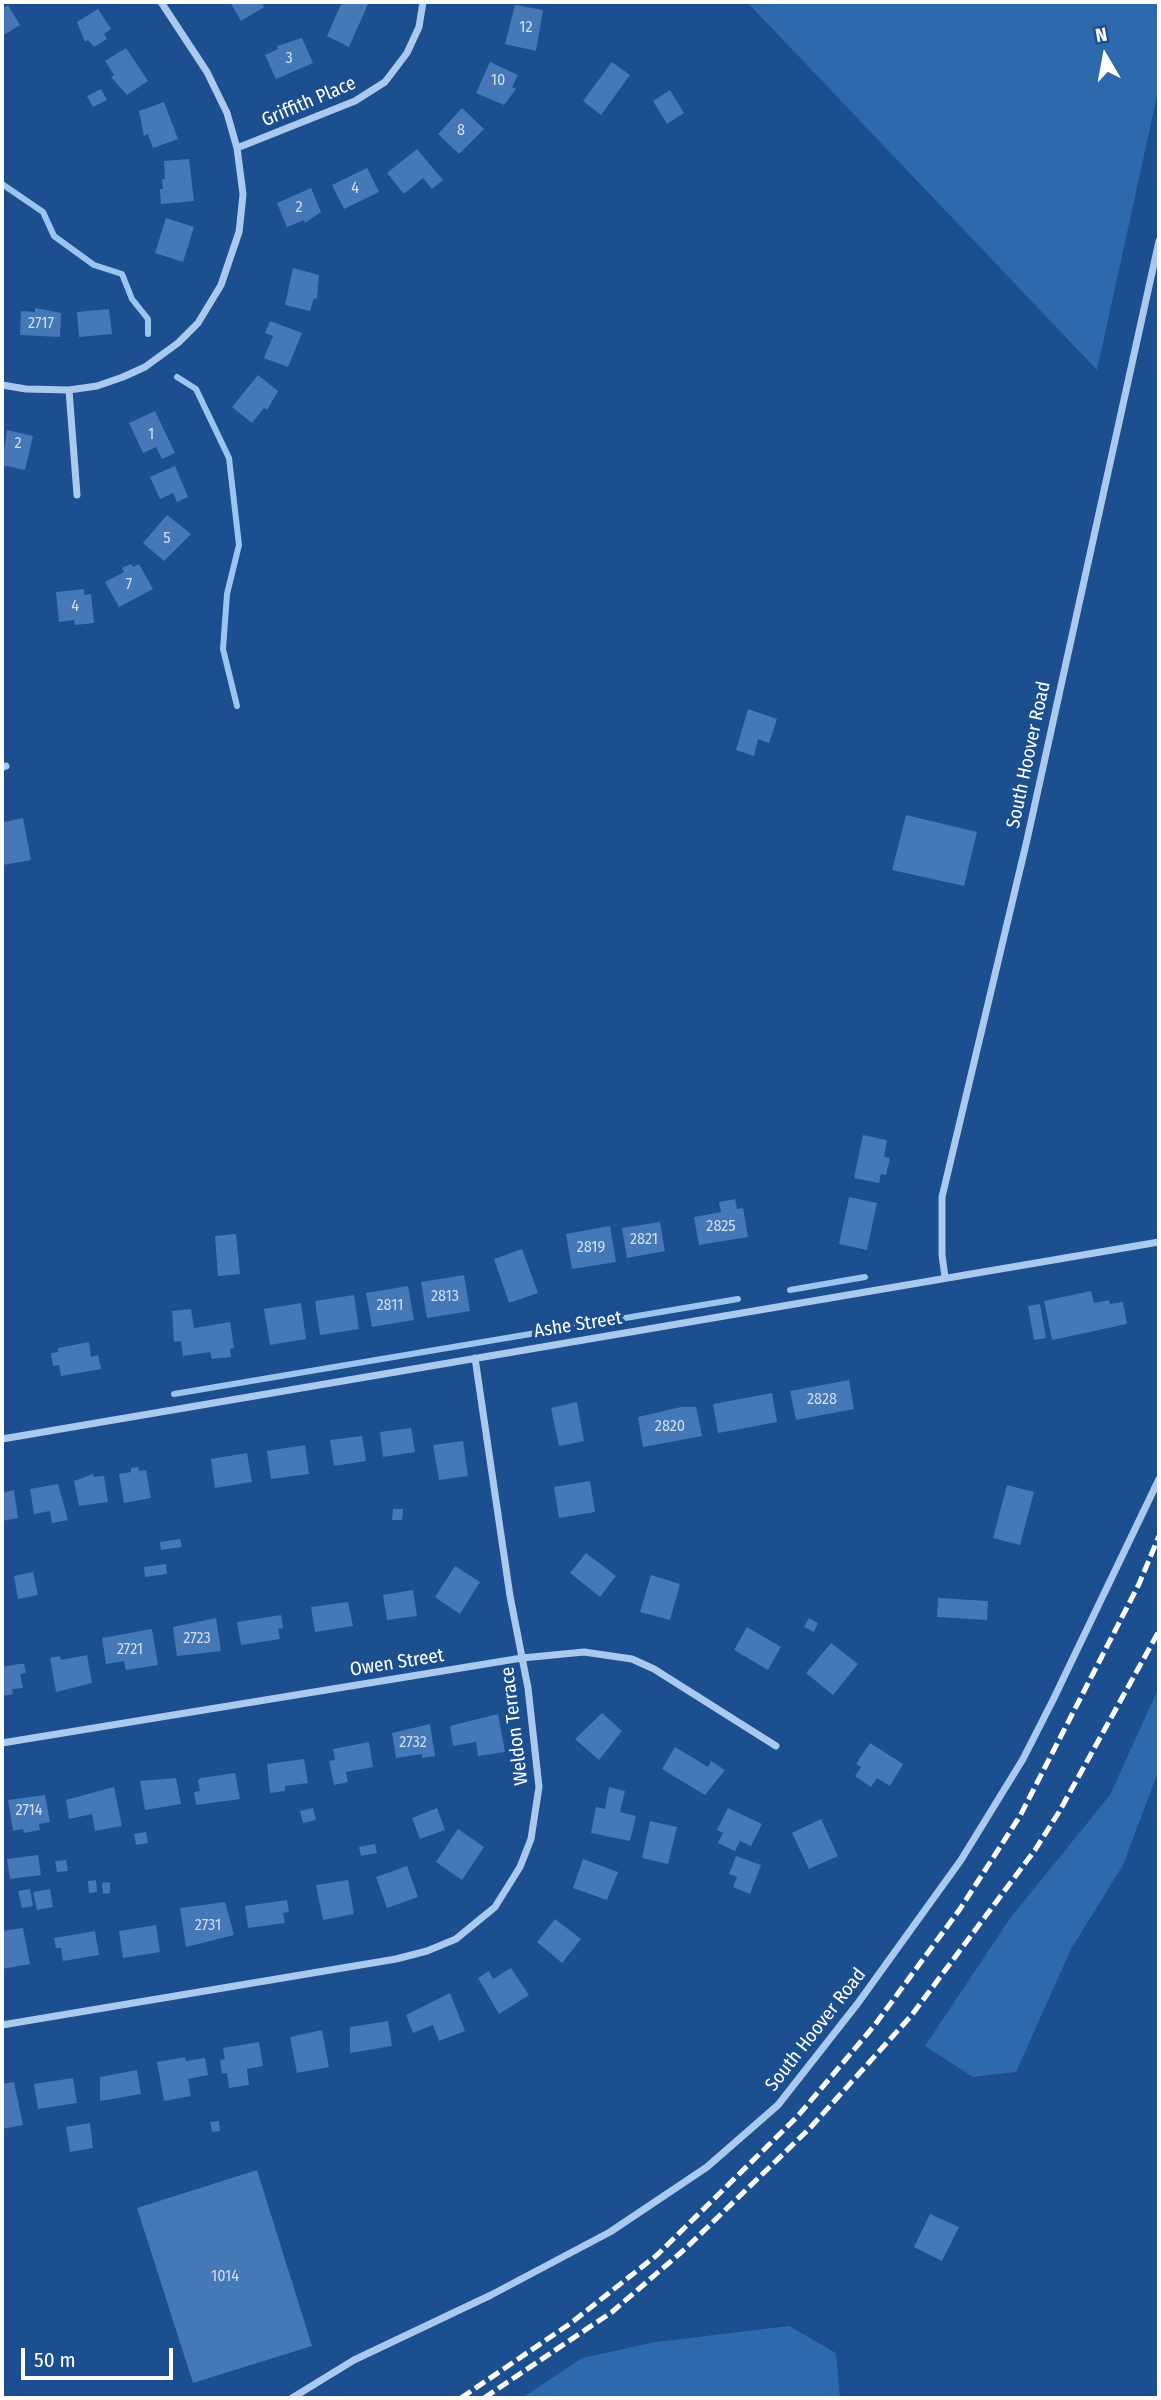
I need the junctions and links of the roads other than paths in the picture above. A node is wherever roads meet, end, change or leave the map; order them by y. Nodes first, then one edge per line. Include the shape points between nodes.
1 (162, 2) edge
2 (424, 2) edge
3 (237, 148) junction
4 (1159, 241) edge
5 (2, 385) edge
6 (69, 390) junction
7 (77, 495) dead end
8 (1159, 1242) edge
9 (945, 1277) junction
10 (475, 1358) junction
11 (2, 1439) edge
12 (1159, 1479) edge
13 (522, 1658) junction
14 (2, 1743) edge
15 (776, 1746) dead end
16 (2, 2025) edge
17 (292, 2398) edge

1 - 3 street via 207,72 227,113
2 - 3 street, Griffith Place via 407,53 385,82 355,102
3 - 6 street via 243,194 239,232 222,285 198,323 145,367 97,386
4 - 9 street, South Hoover Road via 1027,840 942,1197
5 - 6 street
6 - 7 street
8 - 9 street, Ashe Street
9 - 10 street, Ashe Street
10 - 11 street, Ashe Street
10 - 13 street, Weldon Terrace
12 - 17 street, South Hoover Road via 1023,1759 961,1860 778,2105 708,2167 610,2232 354,2360
13 - 14 street, Owen Street
13 - 15 street, Owen Street via 583,1652 632,1659
13 - 16 street, Weldon Terrace via 538,1761 531,1839 520,1867 495,1906 456,1939 396,1959

